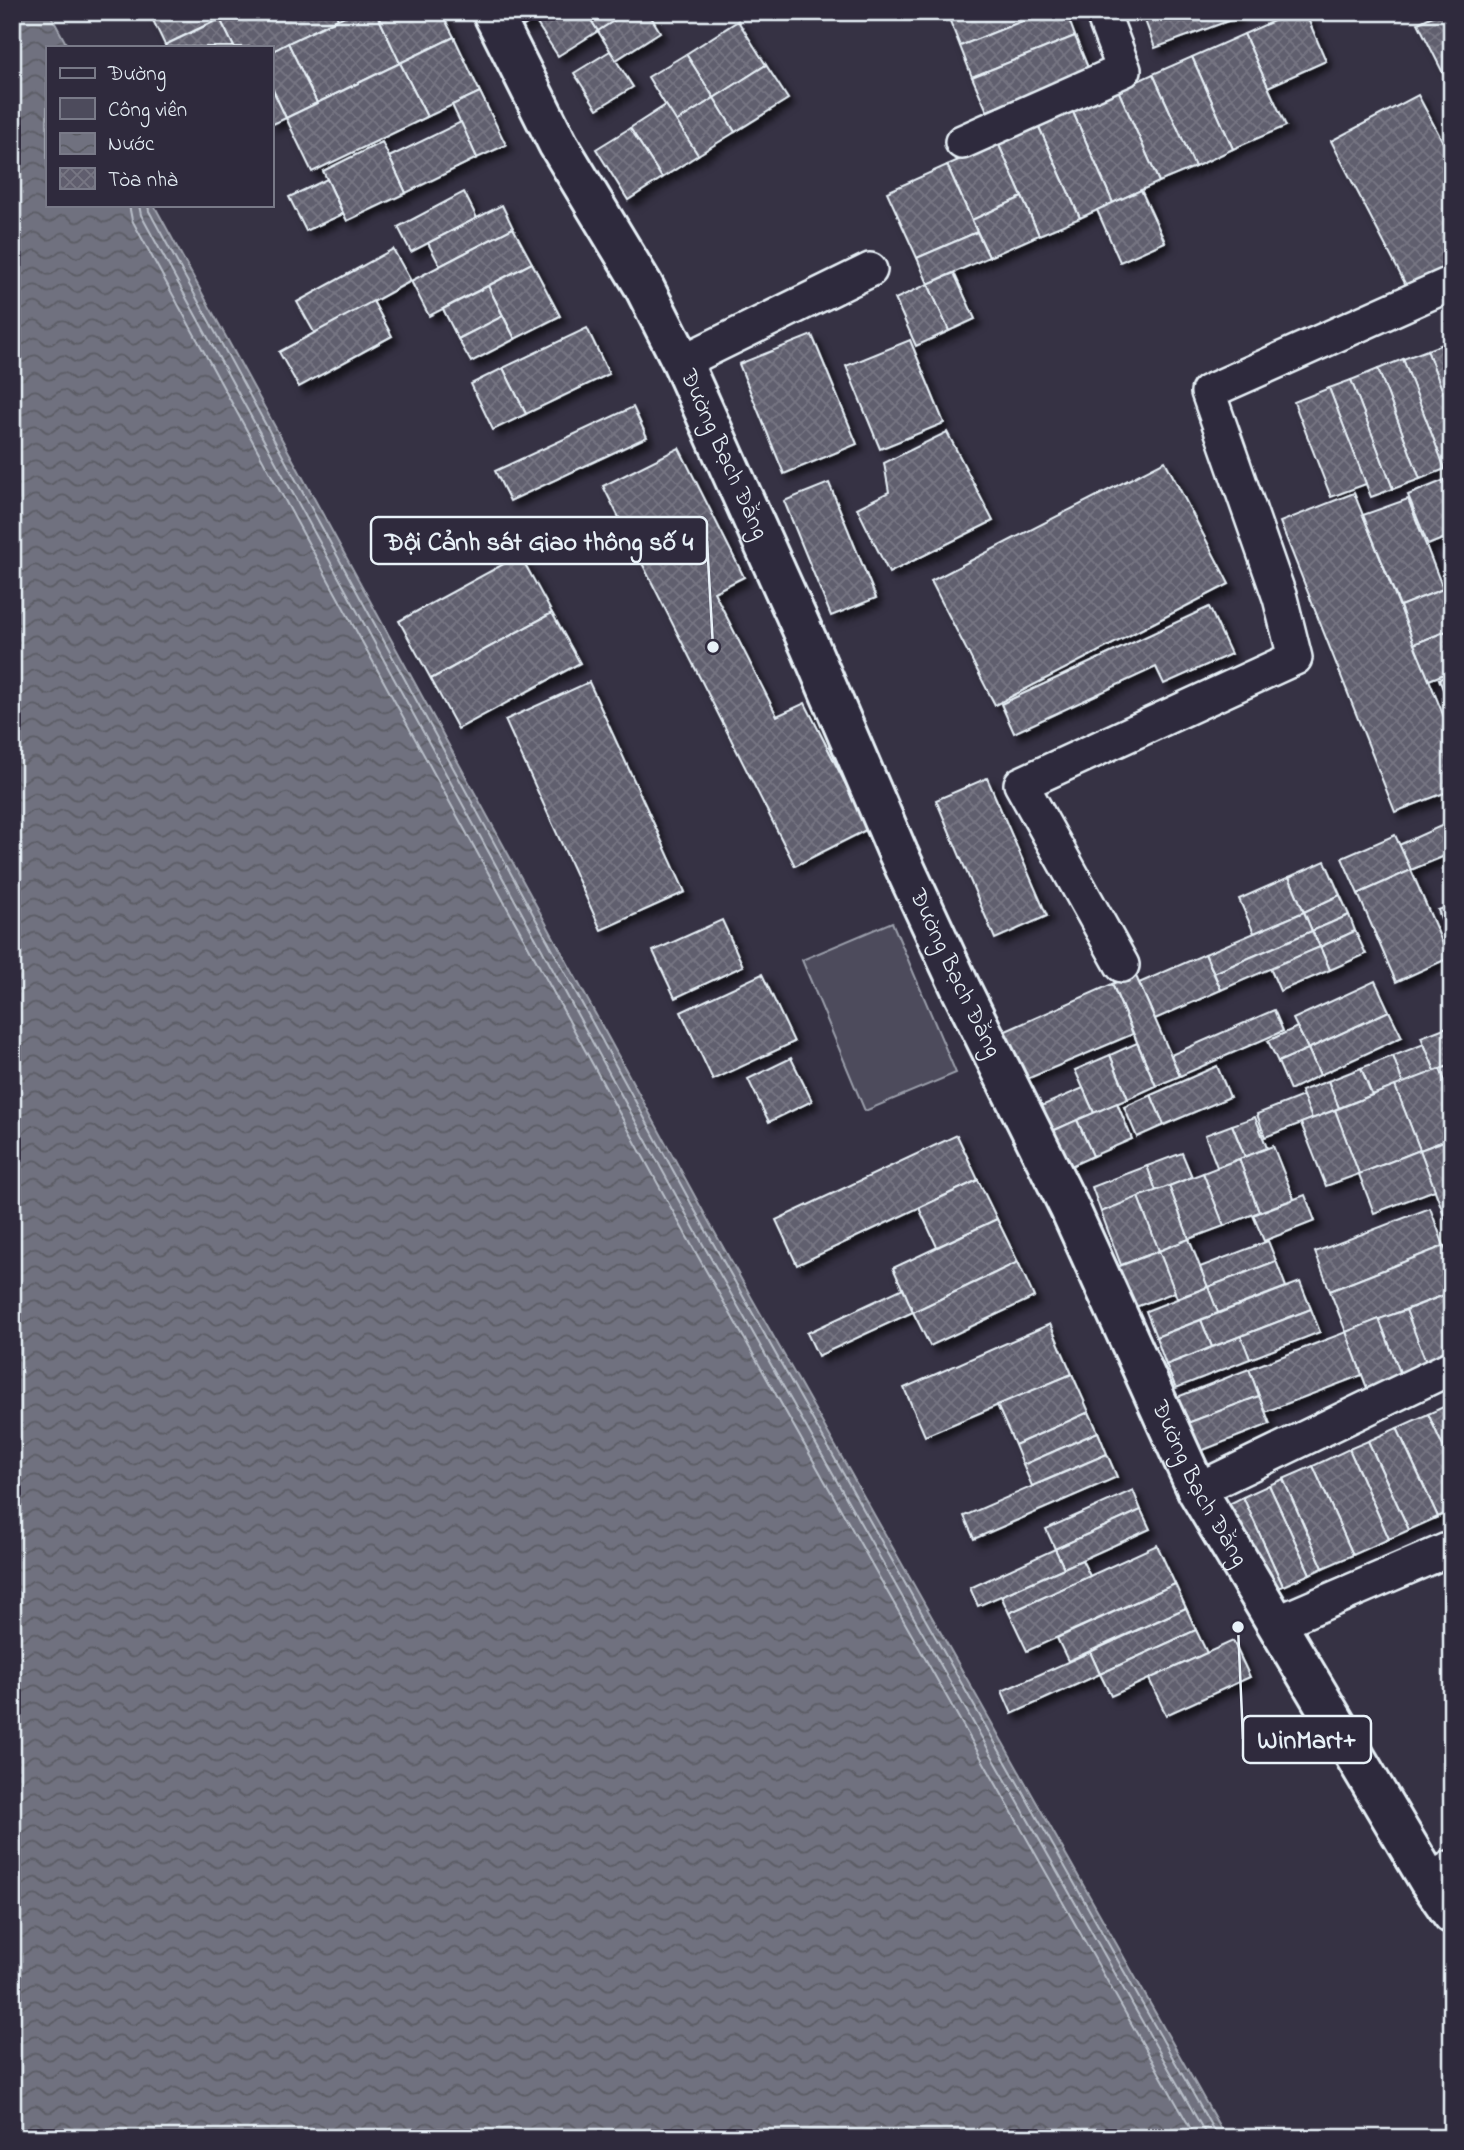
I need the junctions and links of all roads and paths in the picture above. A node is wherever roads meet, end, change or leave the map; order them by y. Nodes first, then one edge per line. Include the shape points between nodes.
1 (492, 12) edge
2 (1102, 12) edge
3 (962, 142) dead end
4 (870, 270) dead end
5 (1452, 283) edge
6 (682, 362) junction
7 (1122, 965) dead end
8 (1452, 1367) edge
9 (1197, 1490) junction
10 (1452, 1548) edge
11 (1277, 1623) junction
12 (1441, 1874) edge
13 (1452, 1914) edge

1 - 6 street, Đường Bạch Đằng via 558,144 643,285
2 - 3 street via 1125,70
4 - 6 street
5 - 7 street via 1208,392 1280,598 1295,658 1021,784
6 - 9 street, Đường Bạch Đằng via 898,853 1069,1207
8 - 9 street
9 - 11 street, Đường Bạch Đằng
10 - 11 street
11 - 12 street, Đường Bạch Đằng
12 - 13 street, Đường Bạch Đằng

